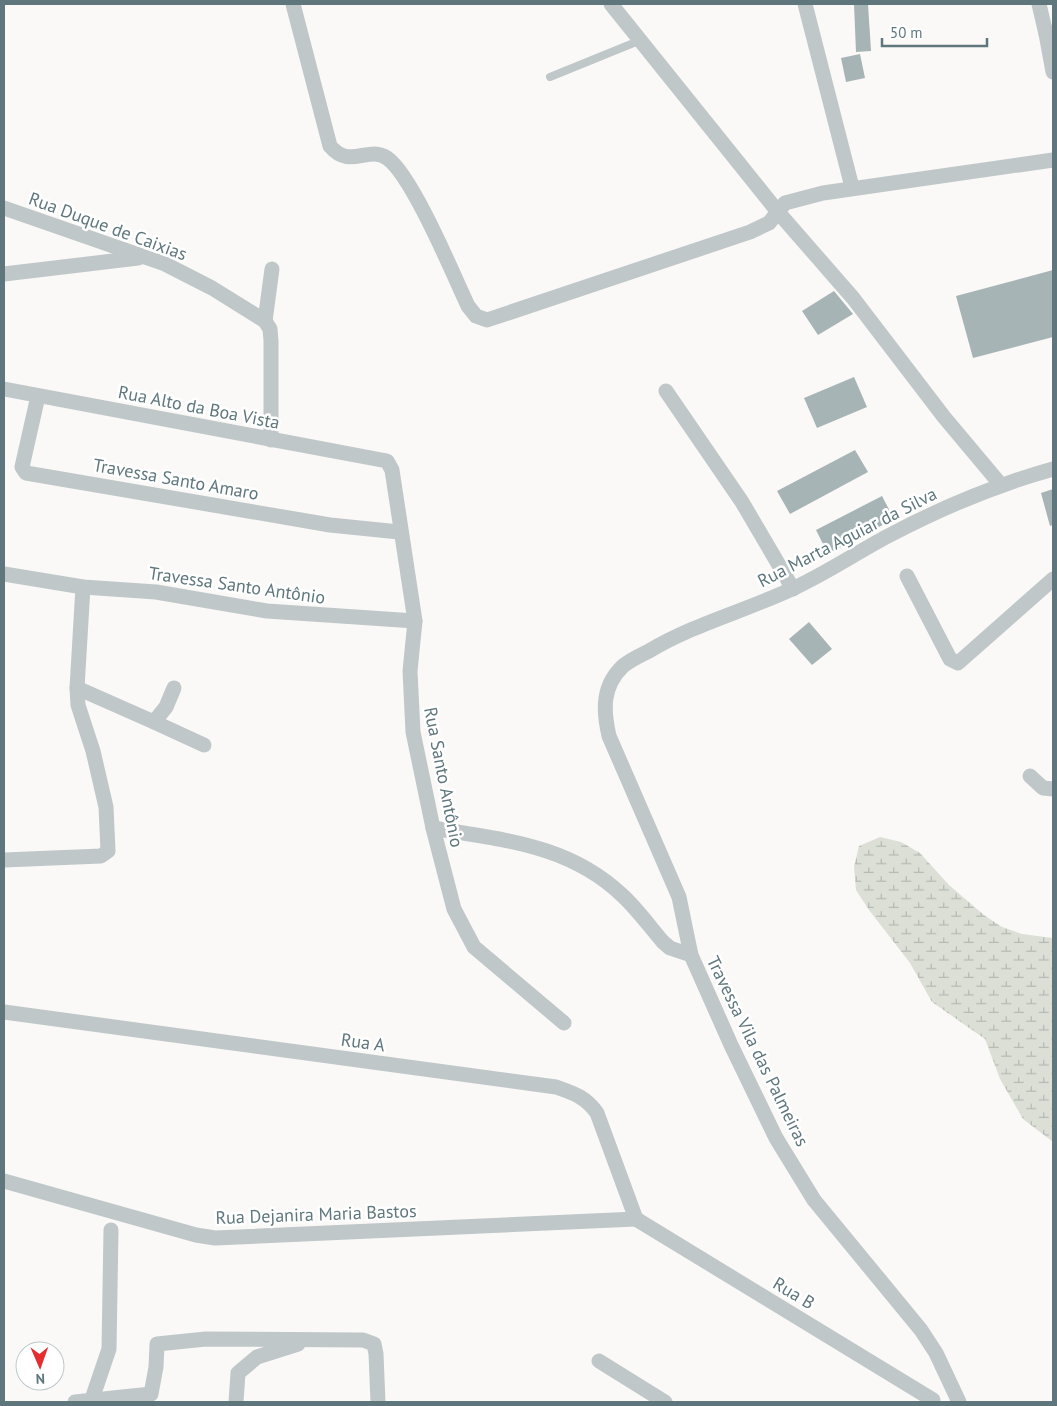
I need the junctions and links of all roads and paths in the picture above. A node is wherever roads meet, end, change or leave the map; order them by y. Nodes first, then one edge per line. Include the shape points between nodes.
1 (293, 4) edge
2 (611, 4) edge
3 (806, 4) edge
4 (1039, 4) edge
5 (1049, 34) edge
6 (641, 40) junction
7 (1053, 72) edge
8 (550, 77) dead end
9 (1053, 160) edge
10 (852, 187) junction
11 (4, 208) edge
12 (778, 212) junction
13 (144, 257) junction
14 (272, 269) dead end
15 (4, 274) edge
16 (268, 327) junction
17 (4, 389) edge
18 (666, 391) dead end
19 (38, 396) junction
20 (271, 440) junction
21 (388, 461) joint
22 (1053, 468) edge
23 (1001, 485) junction
24 (400, 532) junction
25 (4, 574) edge
26 (907, 576) dead end
27 (1053, 579) edge
28 (84, 587) junction
29 (793, 589) junction
30 (415, 621) junction
31 (611, 679) joint
32 (76, 688) junction
33 (174, 688) dead end
34 (154, 722) junction
35 (204, 745) dead end
36 (1030, 776) dead end
37 (1053, 789) edge
38 (433, 828) junction
39 (4, 860) edge
40 (691, 955) junction
41 (4, 1012) edge
42 (564, 1023) dead end
43 (4, 1182) edge
44 (636, 1220) junction
45 (111, 1230) dead end
46 (311, 1340) junction
47 (599, 1362) dead end
48 (92, 1399) junction
49 (933, 1400) dead end
50 (75, 1402) edge
51 (236, 1402) edge
52 (378, 1402) edge
53 (665, 1402) edge
54 (959, 1402) edge

1 - 12 street via 330,146 350,158 377,154 390,160 408,182 468,306 482,319 496,319 727,240 769,224
2 - 6 street
3 - 10 street
4 - 5 street
5 - 7 street
6 - 8 lane
6 - 12 street
9 - 10 street via 924,180
10 - 12 street via 792,200
11 - 13 street, Rua Duque de Caixias
12 - 23 street via 853,298
13 - 15 street
13 - 16 street, Rua Duque de Caixias via 212,288
14 - 16 street
16 - 20 street
17 - 19 street, Rua Alto da Boa Vista
18 - 29 street via 742,502
19 - 20 street, Rua Alto da Boa Vista
19 - 24 street, Travessa Santo Amaro via 22,467 26,473 330,525
20 - 21 street, Rua Alto da Boa Vista
21 - 24 street, Rua Santo Antônio
22 - 23 street, Rua Marta Aguiar da Silva
23 - 29 street, Rua Marta Aguiar da Silva via 889,536
24 - 30 street, Rua Santo Antônio
25 - 28 street, Travessa Santo Antônio
26 - 27 street via 950,659 958,663
28 - 30 street, Travessa Santo Antônio via 156,592 267,612
28 - 32 street
29 - 31 street, Rua Marta Aguiar da Silva via 679,635 624,665
30 - 38 street, Rua Santo Antônio via 410,671 412,716
31 - 40 street, Travessa Vila das Palmeiras via 604,708 609,736 679,897
32 - 34 street
32 - 39 street via 80,717 93,751 106,807 108,851 101,856
33 - 34 street via 166,707
34 - 35 street
36 - 37 street via 1043,788
38 - 40 street via 546,849 580,864 624,896 670,948
38 - 42 street, Rua Santo Antônio via 454,909 466,936 494,965
40 - 54 street, Travessa Vila das Palmeiras via 730,1045 776,1138 814,1200 921,1330
41 - 44 street, Rua A via 556,1087 579,1096 597,1113
43 - 44 street, Rua Dejanira Maria Bastos via 215,1238
44 - 49 street, Rua B
45 - 48 street via 109,1349
46 - 48 street via 206,1339 157,1344 151,1394
46 - 51 street via 257,1357 238,1373
46 - 52 street via 363,1340 374,1344
47 - 53 street
48 - 50 street

